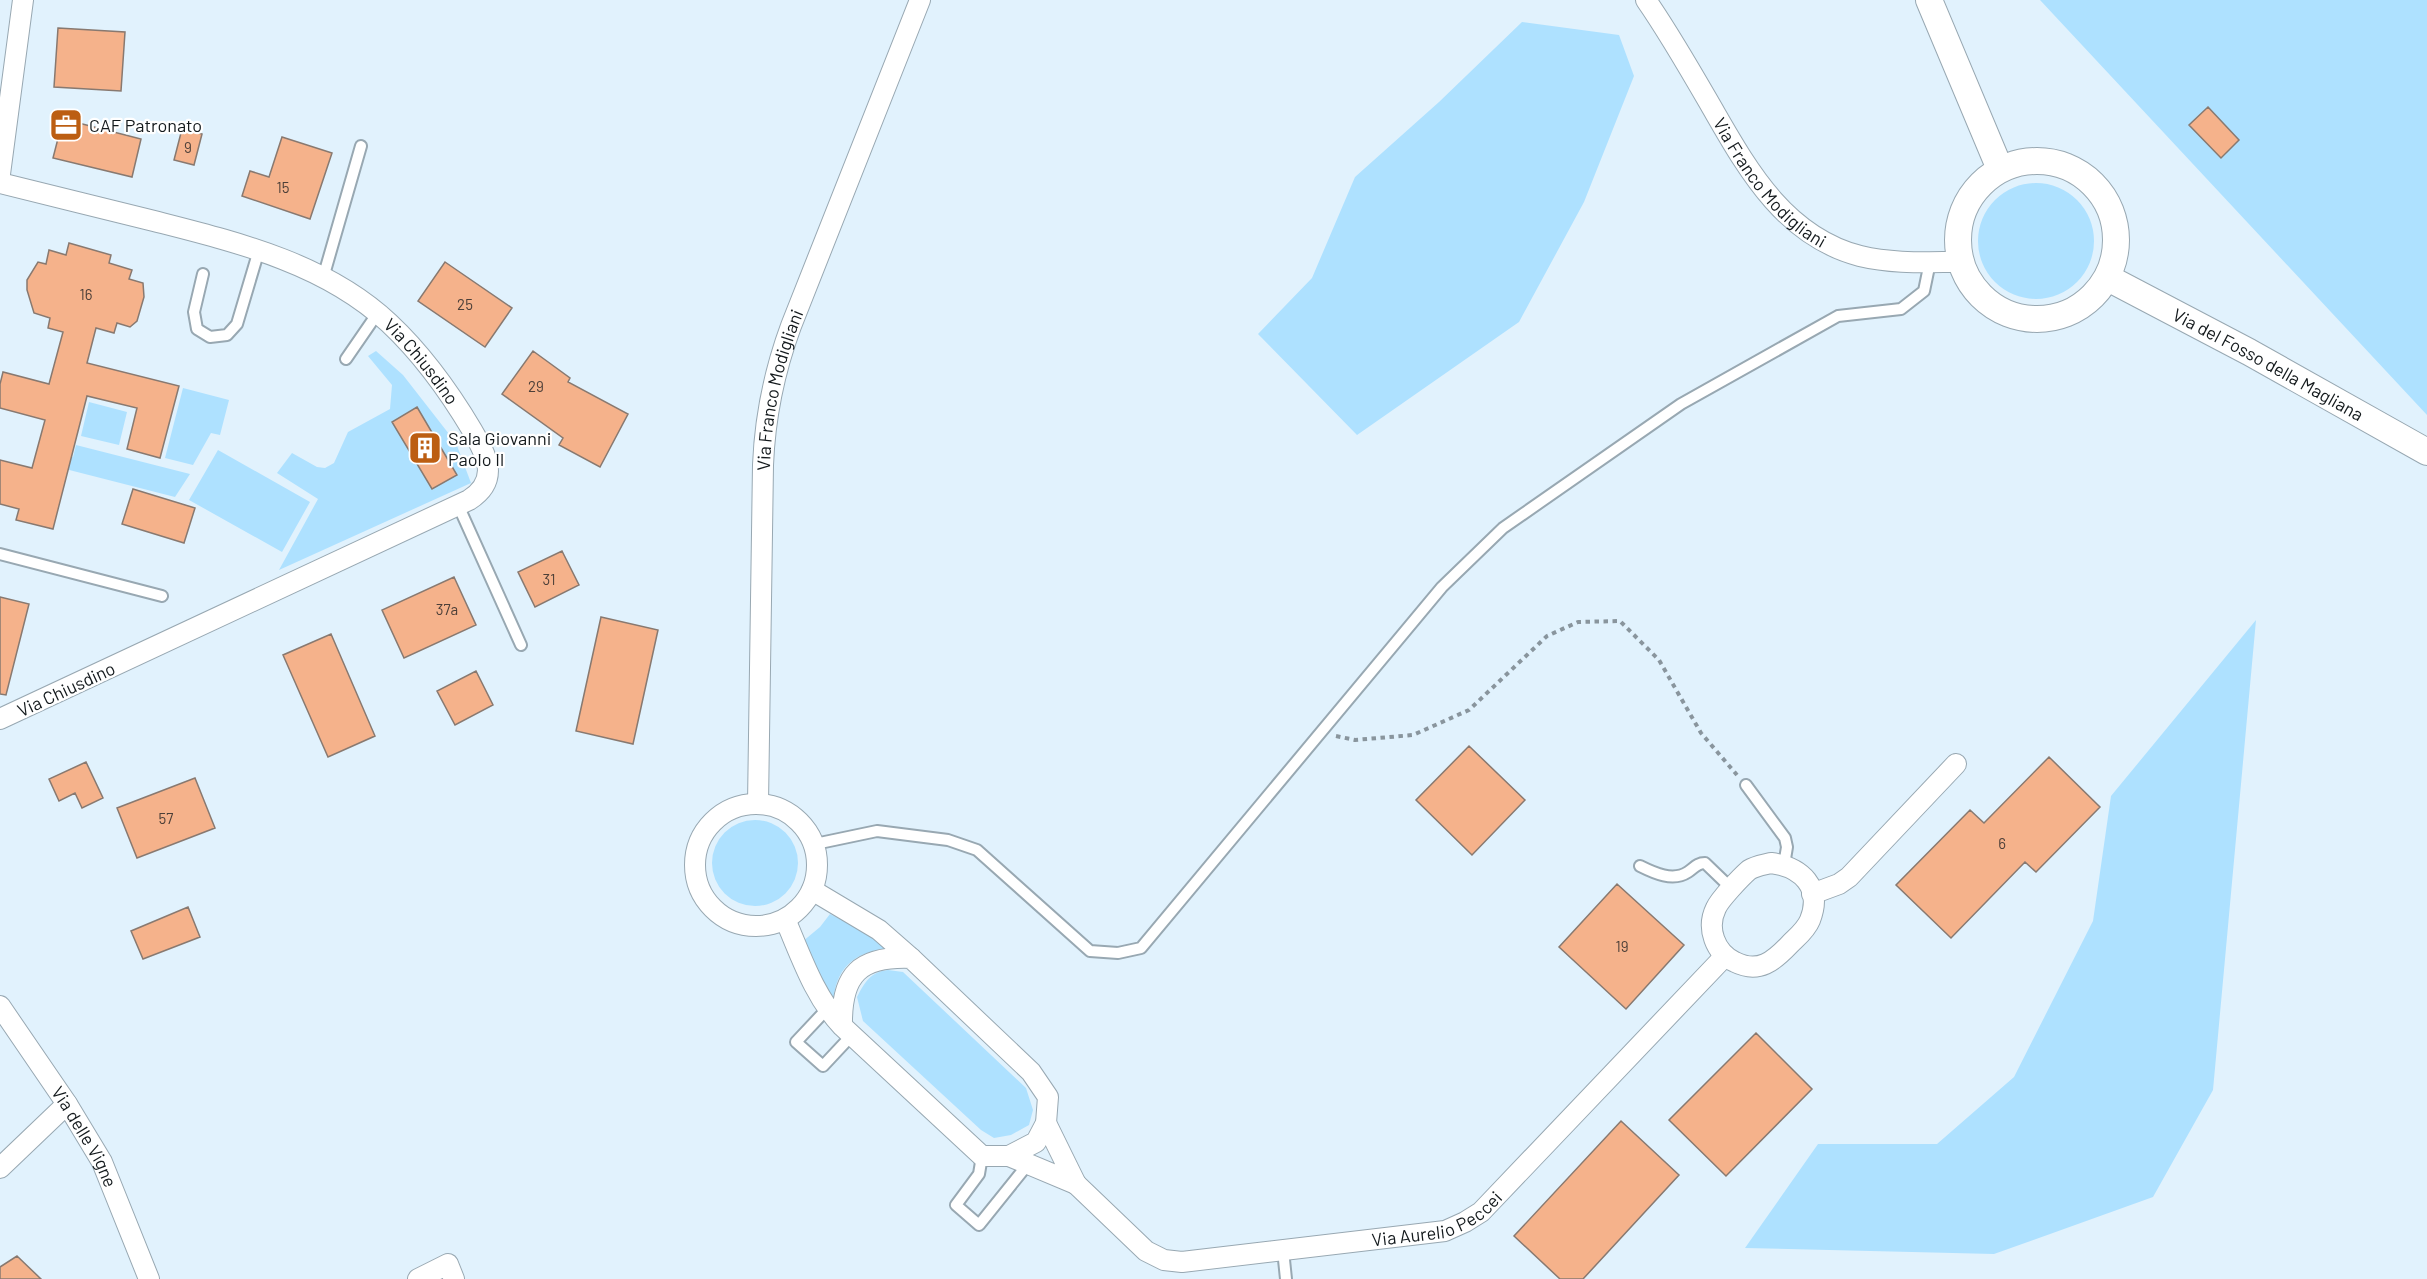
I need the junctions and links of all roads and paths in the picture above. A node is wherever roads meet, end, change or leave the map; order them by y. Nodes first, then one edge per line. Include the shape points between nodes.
1 (23, 0) edge
2 (920, 0) edge
3 (1646, 0) edge
4 (1929, 0) edge
5 (361, 146) dead end
6 (2000, 169) junction
7 (0, 174) edge
8 (0, 183) edge
9 (259, 250) junction
10 (1930, 262) junction
11 (1960, 262) junction
12 (203, 274) dead end
13 (323, 278) junction
14 (2108, 278) junction
15 (377, 314) junction
16 (346, 359) dead end
17 (2427, 452) edge
18 (458, 506) junction
19 (0, 554) edge
20 (162, 596) dead end
21 (520, 645) dead end
22 (0, 719) edge
23 (1321, 732) junction
24 (1956, 764) dead end
25 (1746, 785) joint
26 (758, 804) junction
27 (815, 844) junction
28 (1784, 865) junction
29 (1640, 866) dead end
30 (812, 890) junction
31 (1732, 890) junction
32 (1812, 894) junction
33 (785, 919) junction
34 (1725, 956) junction
35 (911, 958) junction
36 (0, 1006) edge
37 (827, 1009) junction
38 (847, 1030) junction
39 (67, 1104) junction
40 (1046, 1123) junction
41 (982, 1156) junction
42 (1009, 1156) junction
43 (1028, 1164) junction
44 (0, 1168) edge
45 (1076, 1184) junction
46 (1283, 1250) junction
47 (149, 1279) edge
48 (418, 1279) edge
49 (454, 1279) edge
50 (1286, 1279) edge

1 - 7 street
2 - 26 street, Via Franco Modigliani via 791,326 770,392 763,465
3 - 10 street, Via Franco Modigliani via 1745,165 1779,207 1819,239 1843,251 1887,261
4 - 6 street
5 - 13 lane
6 - 11 street via 1983,182 1962,211 1958,235
6 - 14 street via 2028,161 2050,162 2071,168 2092,184 2105,200 2115,226 2116,250
8 - 9 street, Via Chiusdino
9 - 12 lane via 237,324 226,335 210,337 197,329 194,312
9 - 13 street, Via Chiusdino
10 - 11 street, Via Franco Modigliani
10 - 23 lane via 1924,291 1901,309 1838,316 1681,404 1503,528 1442,587
11 - 14 street via 1972,285 1989,304 2013,317 2065,315 2090,300
13 - 15 street, Via Chiusdino
14 - 17 street, Via del Fosso della Magliana
15 - 16 lane
15 - 18 street, Via Chiusdino via 402,337 452,400 486,457 489,473 483,489
18 - 21 lane
18 - 22 street, Via Chiusdino
19 - 20 lane
23 - 25 path via 1355,741 1413,735 1469,710 1547,636 1578,622 1620,621 1659,660 1701,734
23 - 27 lane via 1141,948 1118,954 1090,951 976,850 948,840 877,831
24 - 32 street via 1849,877
25 - 28 lane via 1785,838
26 - 27 street via 777,807 795,818
26 - 33 street via 737,807 719,816 696,849 694,869 699,890 710,907 726,919 746,926 766,926
27 - 30 street via 817,871
28 - 31 street via 1771,863 1749,870
28 - 32 street via 1803,875
29 - 31 lane via 1682,876 1705,863
30 - 33 street via 801,907
30 - 35 street via 879,930
31 - 34 street via 1716,906 1712,920 1712,936
32 - 34 street via 1811,919 1773,961 1750,966
33 - 37 street
34 - 46 street, Via Aurelio Peccei via 1481,1212 1445,1231
35 - 38 street via 883,958 856,971 845,989
35 - 40 street via 1031,1072 1048,1097
36 - 39 street, Via delle Vigne
37 - 38 street
37 - 38 lane via 796,1042 822,1066
38 - 41 street
39 - 44 street
39 - 47 street, Via delle Vigne via 102,1162
40 - 42 street via 1036,1142
40 - 45 street, Via Aurelio Peccei
41 - 42 street
41 - 43 lane via 979,1174 956,1205 979,1225
42 - 43 street, Via Aurelio Peccei
43 - 45 street, Via Aurelio Peccei
45 - 46 street, Via Aurelio Peccei via 1146,1251 1164,1260 1182,1262
46 - 50 lane
48 - 49 street via 448,1264

